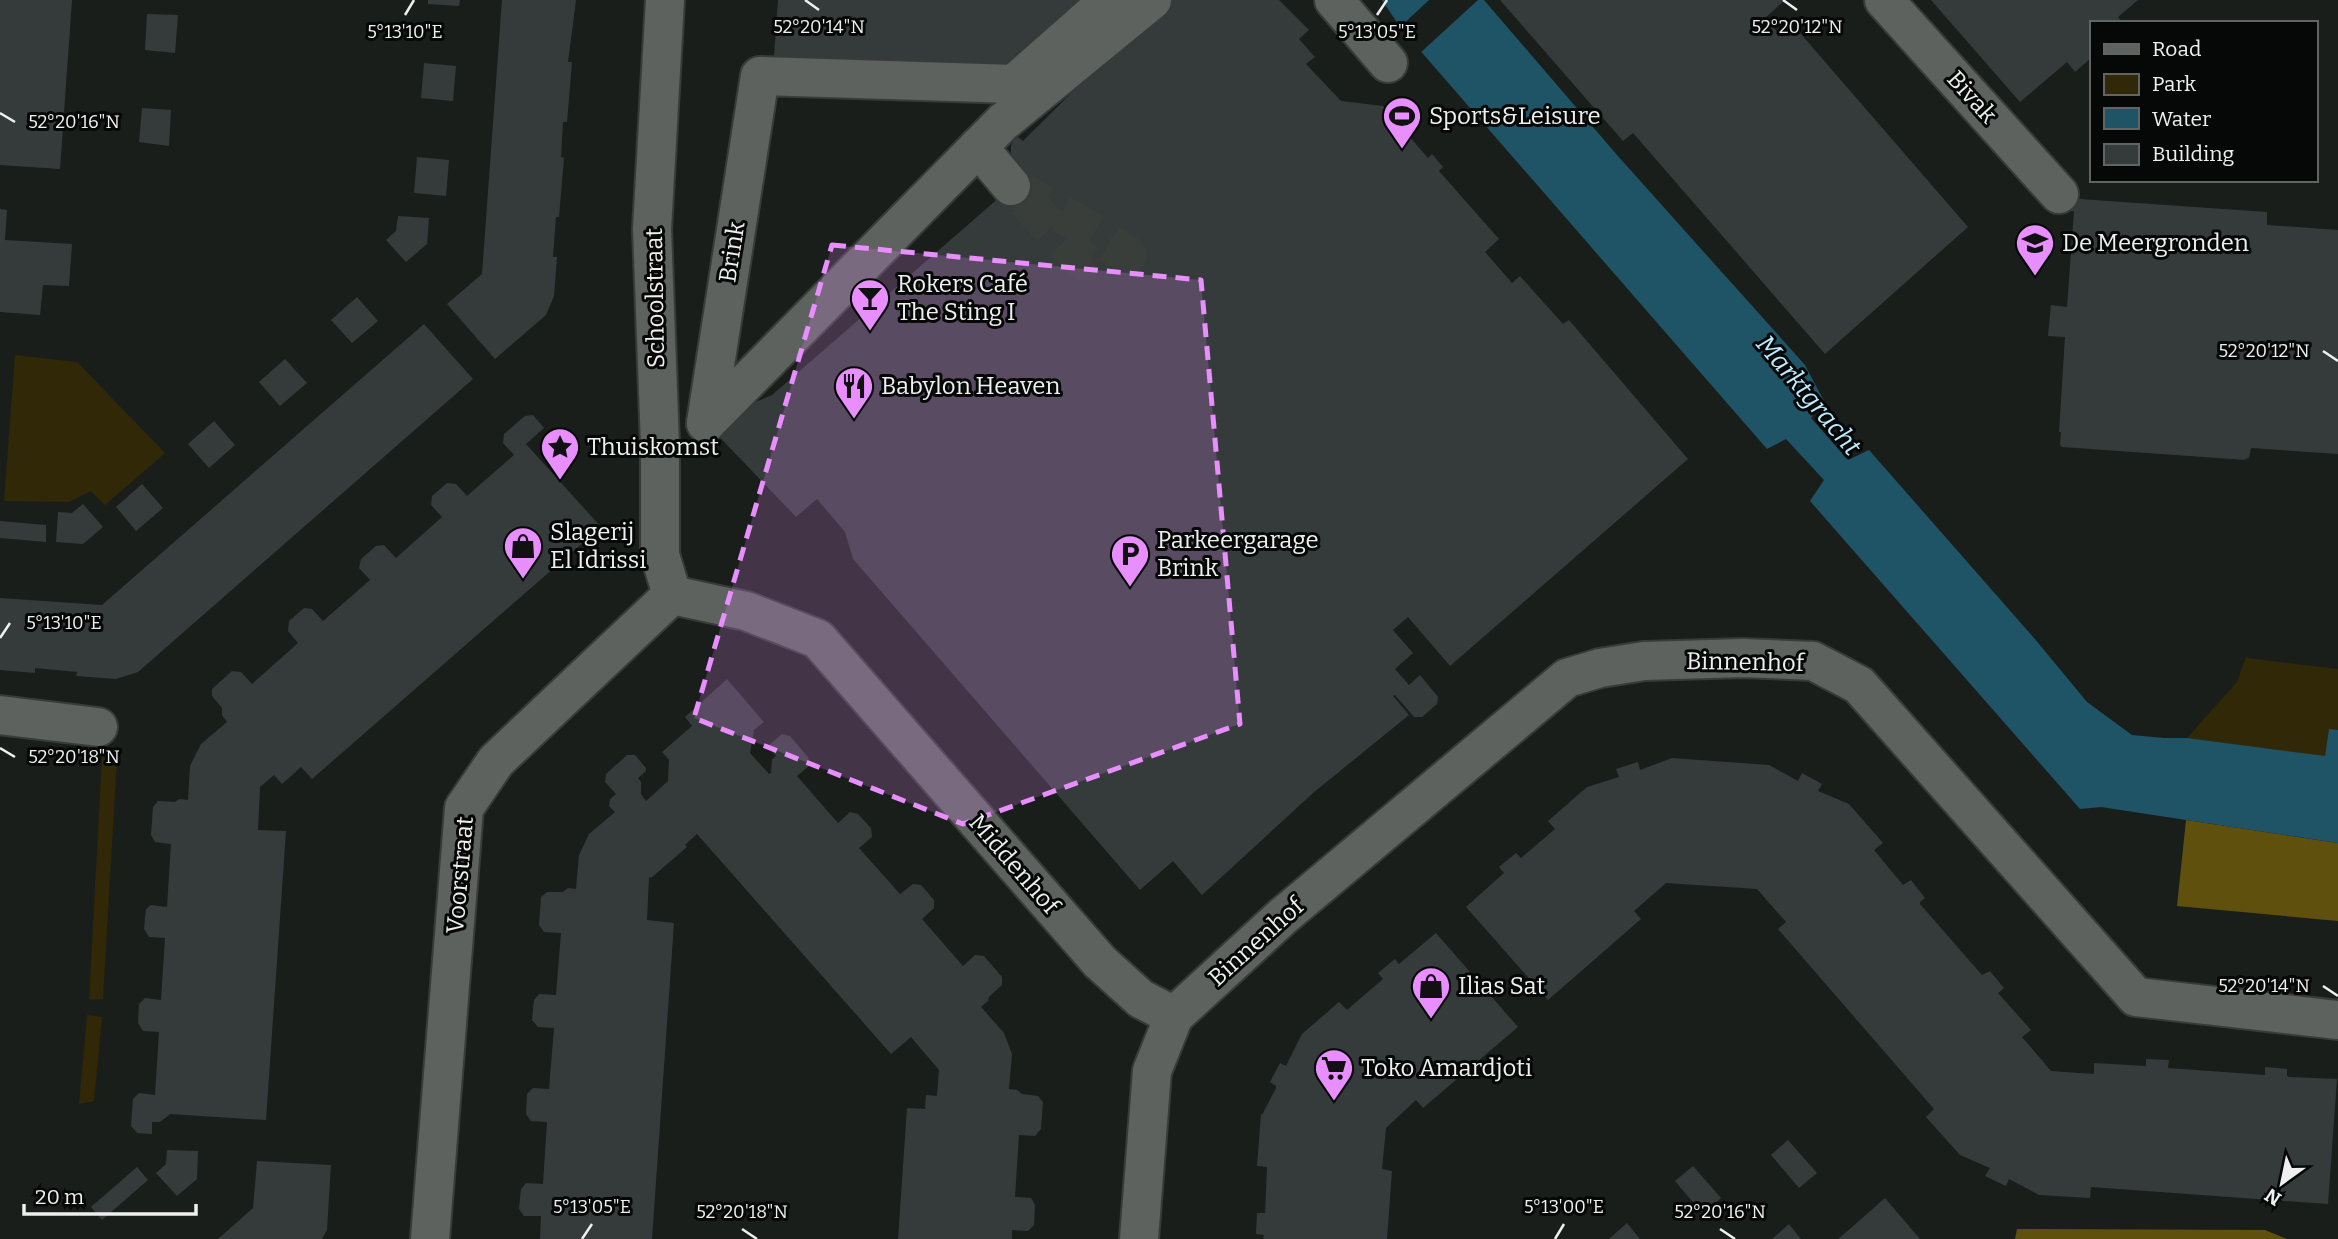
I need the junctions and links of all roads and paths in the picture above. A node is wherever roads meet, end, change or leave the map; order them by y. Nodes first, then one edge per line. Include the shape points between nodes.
1 (665, 0) edge
2 (1110, 0) edge
3 (1152, 0) edge
4 (1334, 0) edge
5 (1884, 0) edge
6 (1388, 63) dead end
7 (978, 147) junction
8 (1011, 186) tunnel mouth
9 (2059, 194) dead end
10 (672, 595) junction
11 (0, 715) edge
12 (98, 727) dead end
13 (1174, 1016) junction
14 (2338, 1020) edge
15 (430, 1239) edge
16 (1139, 1239) edge

1 - 10 street, Schoolstraat via 652,229 660,555
2 - 7 street, Brink via 1014,85 760,76 706,423
3 - 7 street, Brink
4 - 6 street
5 - 9 street, Bivak
7 - 8 street
10 - 13 street, Middenhof via 746,611 818,639 1100,962 1142,999
10 - 15 street, Voorstraat via 496,761 464,807
11 - 12 street
13 - 14 street, Binnenhof via 1282,917 1567,678 1644,661 1743,658 1813,661 1859,685 2136,997
13 - 16 street via 1152,1071

